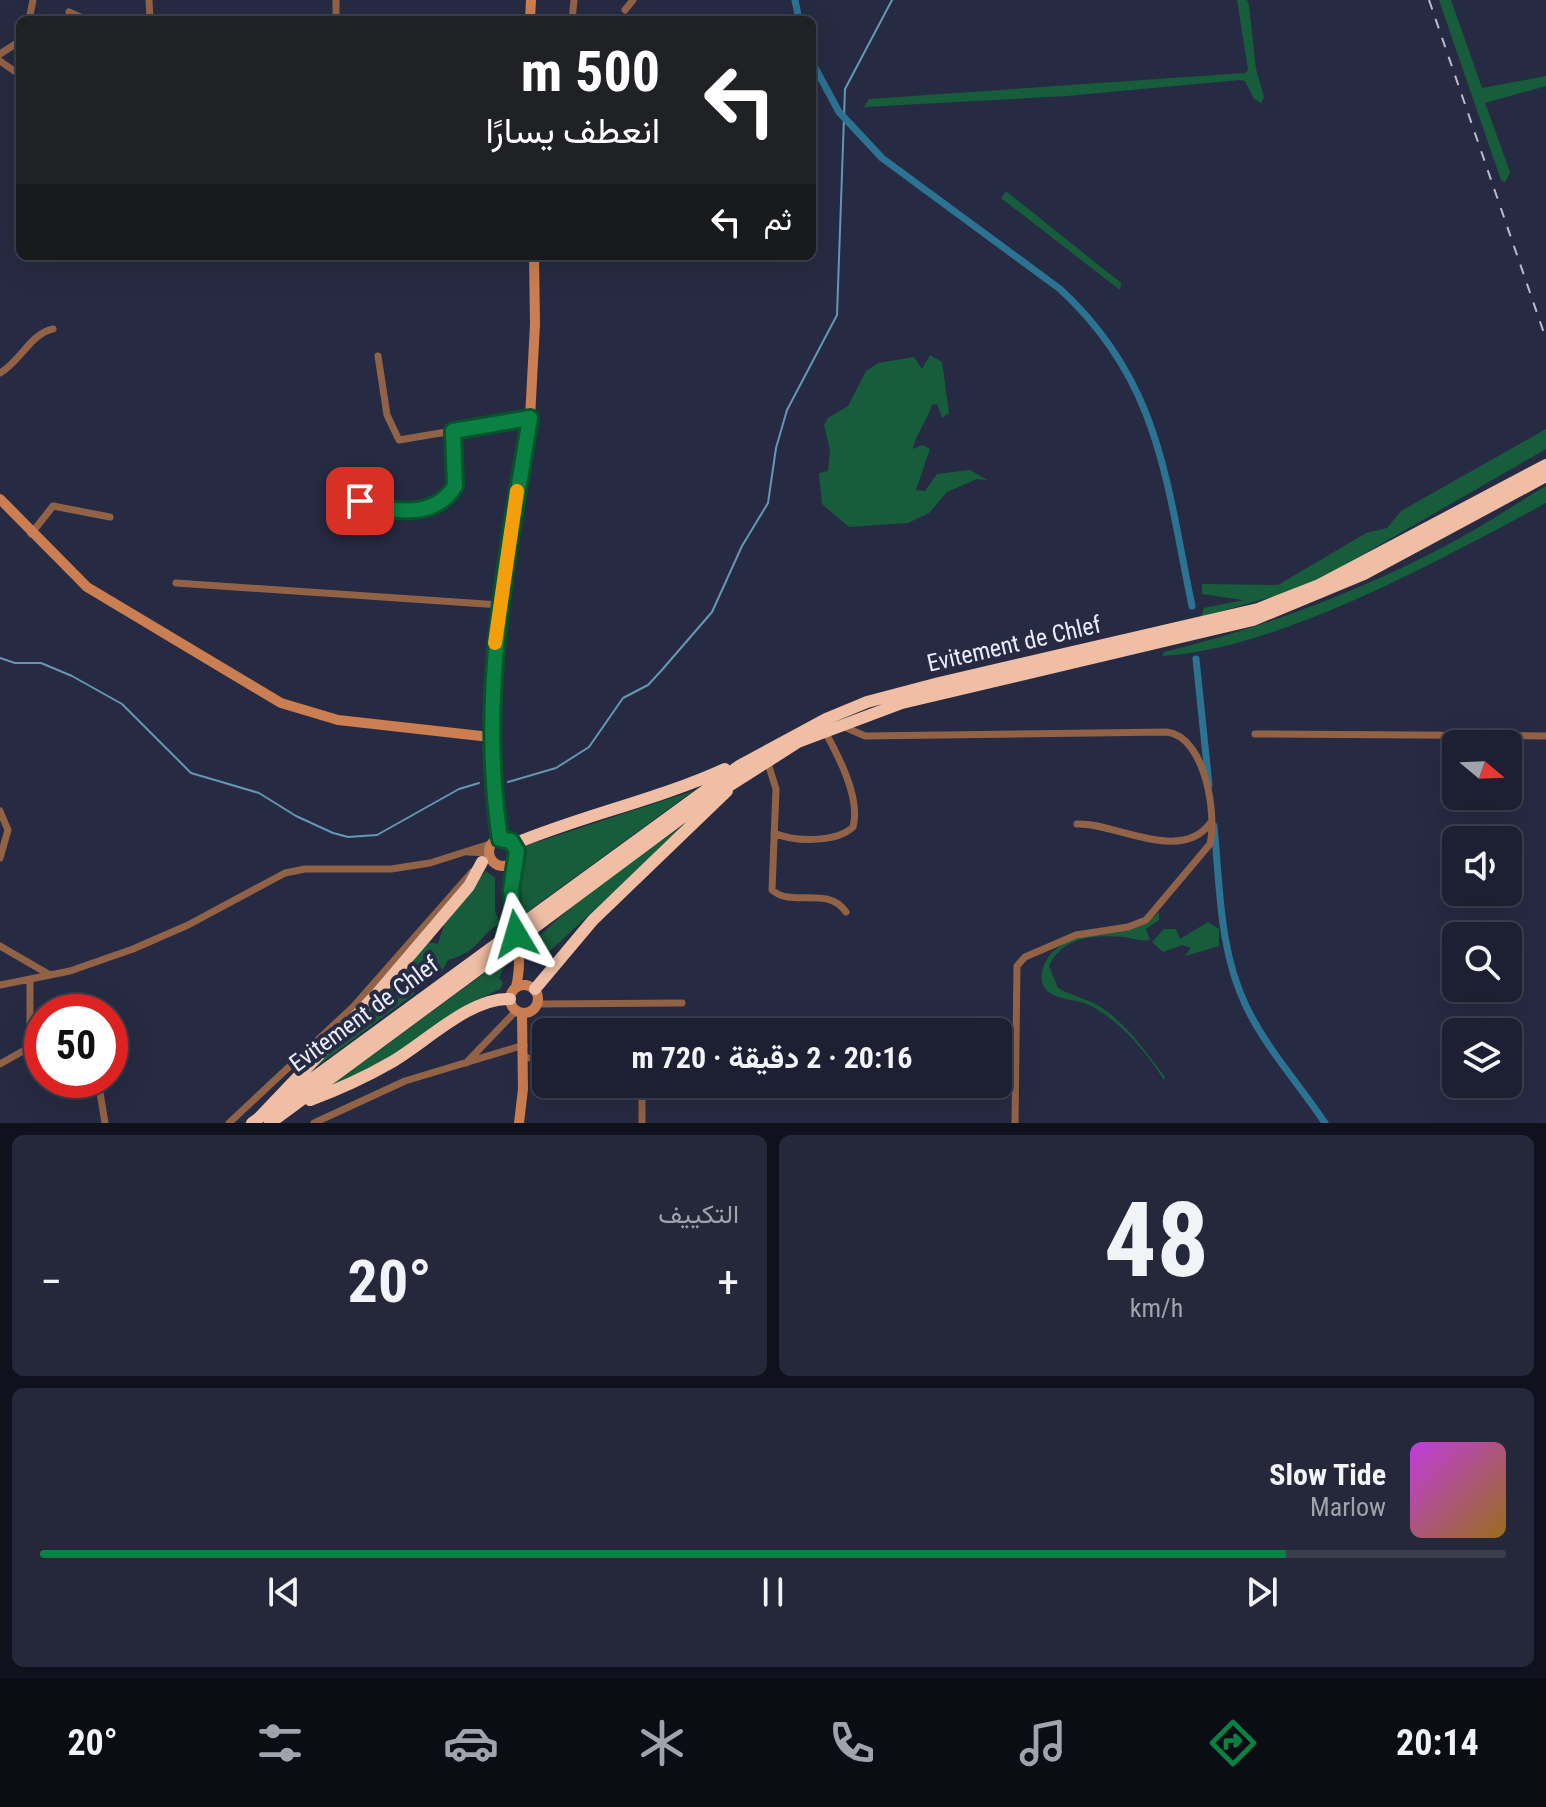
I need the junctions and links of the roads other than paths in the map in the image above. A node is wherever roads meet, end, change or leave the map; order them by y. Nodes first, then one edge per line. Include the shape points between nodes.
1 (633, 0) edge
2 (625, 10) dead end
3 (69, 12) dead end
4 (78, 16) edge
5 (534, 260) edge
6 (53, 329) dead end
7 (378, 356) dead end
8 (0, 373) edge
9 (530, 418) junction
10 (453, 431) junction
11 (1546, 465) edge
12 (1546, 476) edge
13 (334, 489) dead end
14 (0, 499) edge
15 (110, 517) dead end
16 (31, 534) junction
17 (176, 583) dead end
18 (500, 605) junction
19 (838, 724) junction
20 (824, 730) junction
21 (1255, 734) dead end
22 (1546, 736) edge
23 (490, 737) junction
24 (764, 756) junction
25 (740, 777) junction
26 (0, 811) edge
27 (1211, 822) junction
28 (1077, 824) dead end
29 (774, 833) junction
30 (514, 844) junction
31 (492, 853) junction
32 (0, 858) edge
33 (514, 861) junction
34 (511, 890) junction
35 (846, 912) dead end
36 (525, 929) junction
37 (504, 944) junction
38 (0, 946) edge
39 (519, 955) junction
40 (50, 975) junction
41 (30, 980) junction
42 (0, 985) edge
43 (533, 988) junction
44 (30, 994) edge
45 (516, 1003) junction
46 (682, 1003) dead end
47 (538, 1004) junction
48 (524, 1045) junction
49 (24, 1050) edge
50 (524, 1058) junction
51 (532, 1058) edge
52 (0, 1064) edge
53 (464, 1065) junction
54 (101, 1098) edge
55 (642, 1098) edge
56 (295, 1105) junction
57 (261, 1121) edge
58 (105, 1123) edge
59 (229, 1123) edge
60 (314, 1123) edge
61 (519, 1123) edge
62 (642, 1123) edge
63 (1015, 1123) edge

1 - 2 street
3 - 4 street
5 - 9 main road
6 - 8 street via 40,334
7 - 10 street via 387,415 397,439
9 - 10 street
9 - 18 main road
10 - 13 street via 455,486 430,505 412,512 393,511
11 - 24 highway, Evitement de Chlef via 1319,585 1270,605 867,702
12 - 19 highway, Evitement de Chlef via 1364,574 1253,620 902,703
14 - 16 main road
15 - 16 street via 53,506
16 - 23 main road via 87,587 281,703 338,720
17 - 18 street
18 - 23 main road
19 - 20 highway, Evitement de Chlef
19 - 27 street via 865,736 1178,734 1201,763
20 - 24 highway, Evitement de Chlef
20 - 29 street via 844,775 854,809 853,827 840,835 807,838
21 - 22 street
23 - 31 main road
24 - 25 highway, Evitement de Chlef
24 - 29 street via 776,789
24 - 30 highway
24 - 36 highway, Evitement de Chlef
25 - 36 highway, Evitement de Chlef
25 - 43 highway via 593,920
26 - 32 street via 8,830
27 - 28 street via 1196,835 1161,840 1133,838 1095,823
27 - 63 street via 1207,850 1146,920 1076,935 1025,957 1017,966
29 - 35 street via 772,890 832,899
30 - 31 main road
30 - 33 main road
31 - 33 main road via 503,866
31 - 34 main road
31 - 40 street via 466,852 391,869 285,873 133,949
31 - 57 highway via 376,995
31 - 59 street via 353,1007
33 - 34 main road
34 - 39 main road
36 - 37 highway, bridge
37 - 56 highway, Evitement de Chlef
37 - 57 highway, Evitement de Chlef
38 - 40 street
39 - 43 main road
39 - 45 main road
40 - 41 street
41 - 42 street
41 - 44 street
43 - 45 main road
43 - 47 main road
45 - 47 main road via 530,1013
45 - 48 main road
45 - 53 street
45 - 56 highway via 476,1006 392,1062
46 - 47 street
48 - 50 main road
48 - 53 street
49 - 52 street
50 - 51 street
50 - 61 main road
53 - 60 street via 405,1081
54 - 58 street
55 - 62 street
56 - 57 highway, Evitement de Chlef

